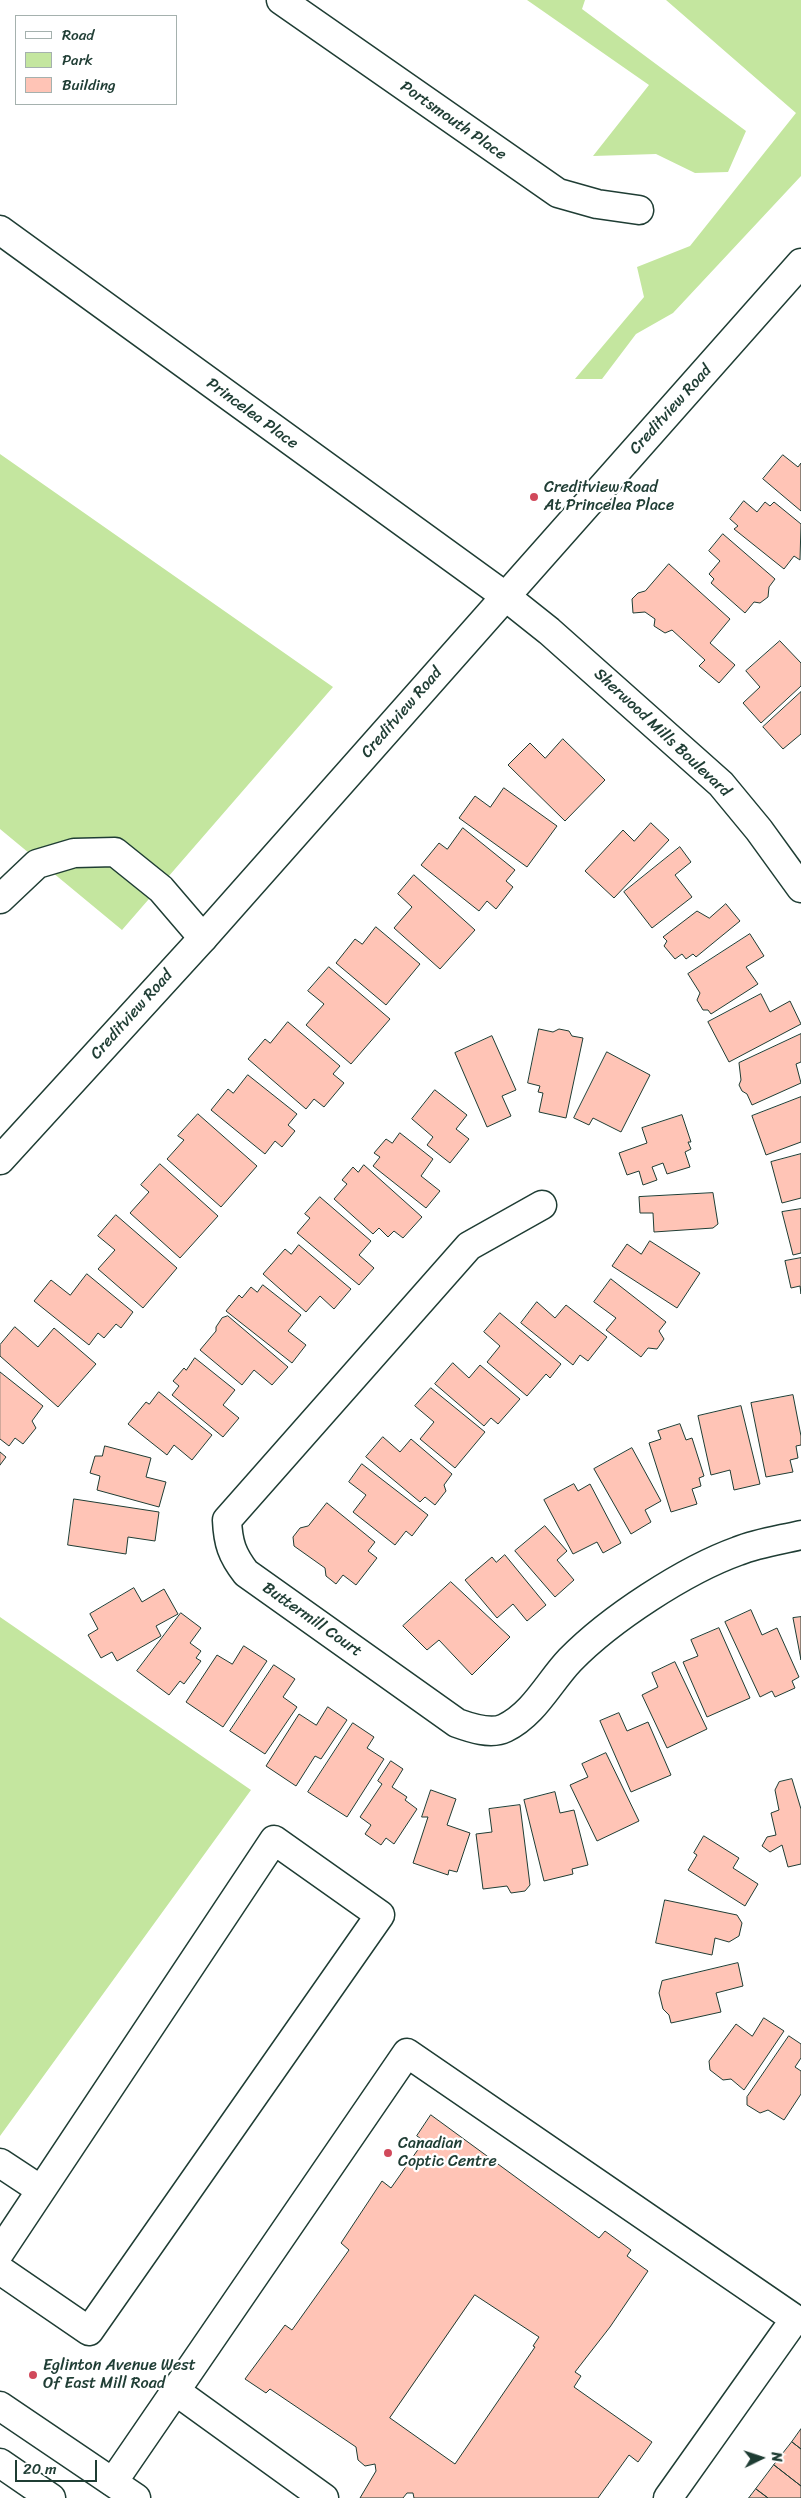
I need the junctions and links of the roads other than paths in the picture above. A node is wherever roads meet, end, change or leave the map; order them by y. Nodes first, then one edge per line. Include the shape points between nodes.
1 (281, 0) edge
2 (639, 210) dead end
3 (0, 230) edge
4 (801, 263) edge
5 (505, 596) junction
6 (801, 888) edge
7 (0, 899) edge
8 (203, 938) junction
9 (0, 1160) edge
10 (542, 1204) dead end
11 (801, 1535) edge
12 (0, 2163) edge
13 (41, 2190) junction
14 (0, 2252) edge
15 (0, 2270) edge
16 (177, 2392) junction
17 (0, 2406) edge
18 (0, 2463) edge
19 (113, 2482) junction
20 (51, 2498) edge
21 (136, 2498) edge
22 (324, 2498) edge
23 (668, 2498) edge

1 - 2 street, Portsmouth Place via 558,193 597,204
3 - 5 street, Princelea Place
4 - 5 street, Creditview Road
5 - 6 street, Sherwood Mills Boulevard via 721,784
5 - 8 street, Creditview Road
7 - 8 street via 37,864 74,853 115,852 161,889
8 - 9 street, Creditview Road
10 - 11 street, Buttermill Court via 469,1246 227,1520 228,1541 246,1573 458,1724 479,1731 504,1729 524,1716 571,1659 618,1619 678,1579 739,1550
12 - 13 street
13 - 14 street
13 - 15 street via 274,1840 380,1915 89,2331
16 - 19 street
16 - 22 street
16 - 23 street via 407,2053 795,2319
17 - 19 street
18 - 20 street
19 - 21 street

